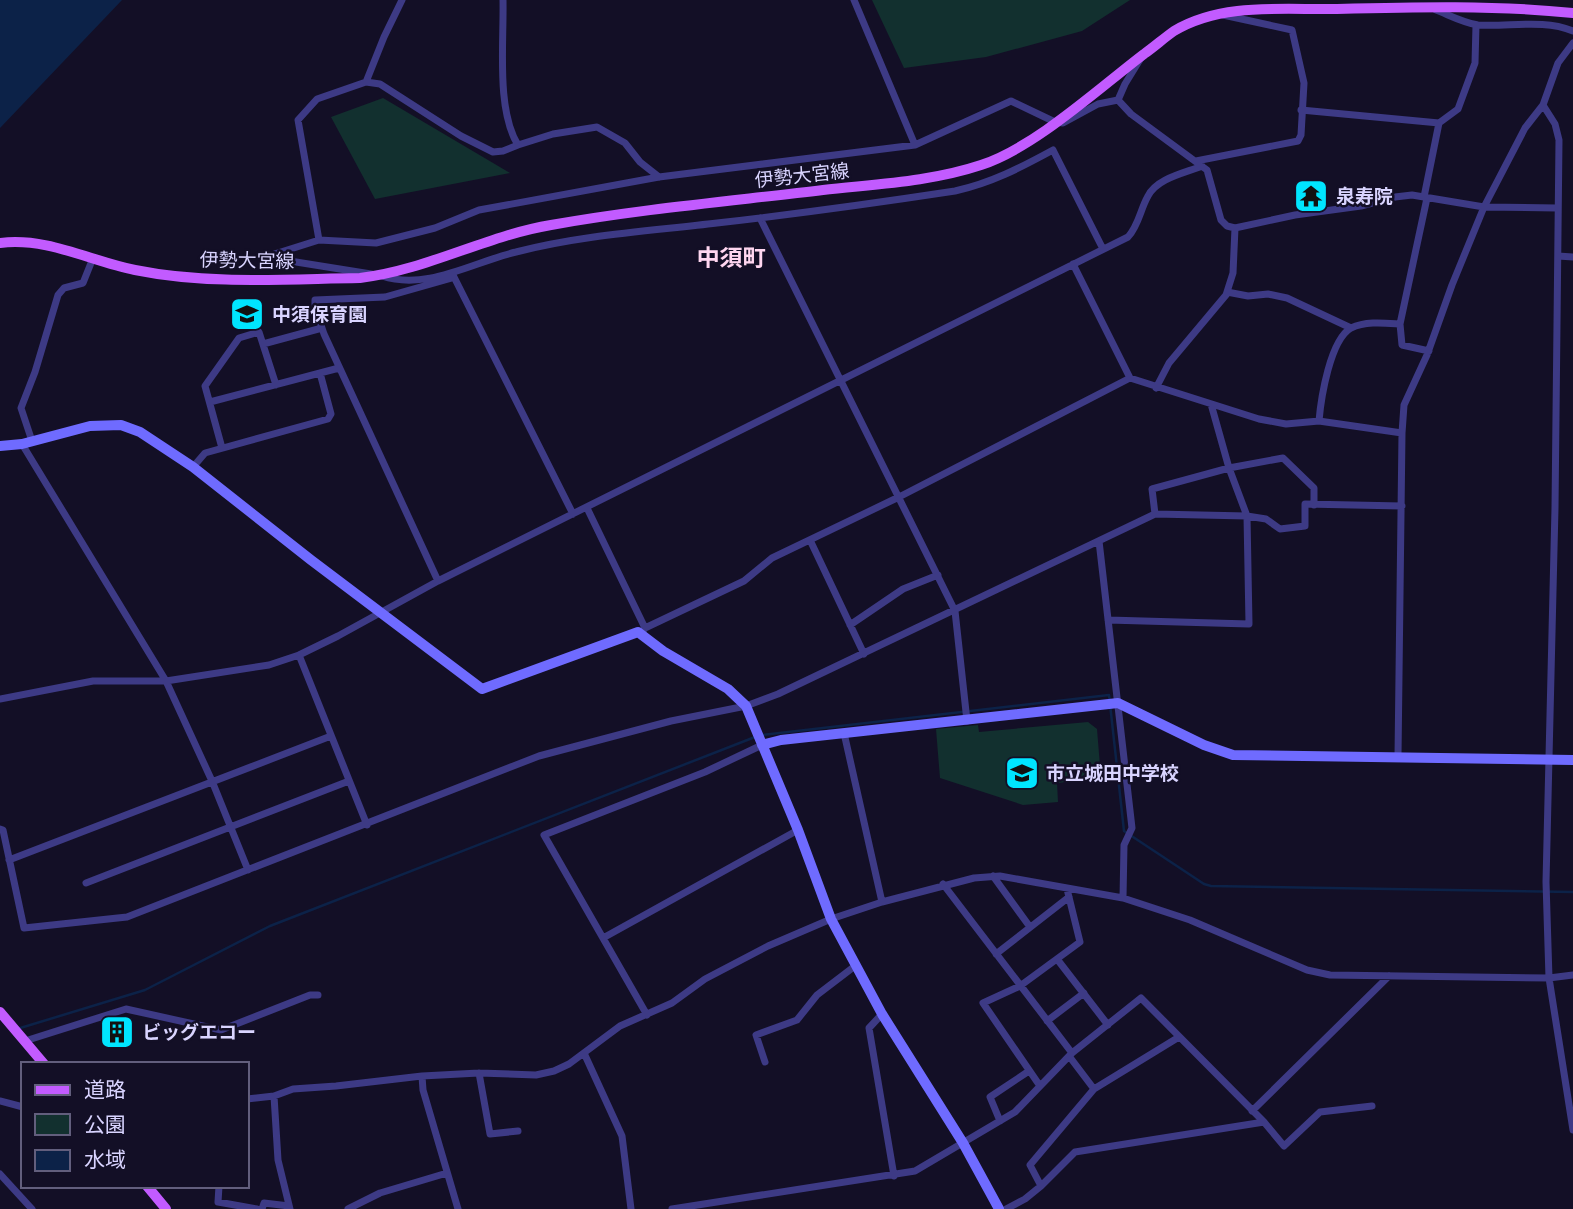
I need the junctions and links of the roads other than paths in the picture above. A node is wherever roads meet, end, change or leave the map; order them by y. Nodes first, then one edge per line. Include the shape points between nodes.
1 (402, 0) edge
2 (503, 0) edge
3 (855, 0) edge
4 (1425, 7) junction
5 (1573, 13) edge
6 (1219, 14) junction
7 (1476, 24) junction
8 (1573, 31) edge
9 (1573, 43) edge
10 (1142, 56) junction
11 (366, 82) junction
12 (1118, 100) junction
13 (1543, 105) junction
14 (1301, 110) junction
15 (1055, 122) junction
16 (1439, 123) junction
17 (518, 145) junction
18 (915, 145) junction
19 (1199, 164) junction
20 (660, 177) junction
21 (1425, 198) junction
22 (1484, 207) junction
23 (1557, 208) junction
24 (760, 218) junction
25 (1235, 228) junction
26 (319, 240) junction
27 (0, 243) edge
28 (1103, 249) junction
29 (1558, 256) junction
30 (1573, 257) edge
31 (93, 258) junction
32 (1073, 264) junction
33 (381, 275) junction
34 (453, 276) junction
35 (1227, 292) junction
36 (1400, 324) junction
37 (322, 328) junction
38 (1351, 328) junction
39 (263, 345) junction
40 (1429, 351) junction
41 (339, 368) junction
42 (320, 373) junction
43 (1130, 379) junction
44 (841, 380) junction
45 (276, 385) junction
46 (1156, 388) junction
47 (210, 402) junction
48 (1211, 404) junction
49 (1319, 421) junction
50 (1402, 433) junction
51 (27, 442) junction
52 (0, 446) edge
53 (222, 448) junction
54 (194, 467) junction
55 (1230, 468) junction
56 (899, 496) junction
57 (1314, 505) junction
58 (1402, 506) junction
59 (587, 508) junction
60 (573, 514) junction
61 (1155, 514) junction
62 (1247, 516) junction
63 (810, 540) junction
64 (1098, 541) junction
65 (938, 575) junction
66 (438, 581) junction
67 (955, 611) junction
68 (381, 612) junction
69 (1108, 620) junction
70 (850, 625) junction
71 (643, 630) junction
72 (864, 654) junction
73 (299, 655) junction
74 (166, 681) junction
75 (0, 699) edge
76 (1113, 704) junction
77 (746, 706) junction
78 (966, 718) junction
79 (844, 733) junction
80 (331, 736) junction
81 (761, 743) junction
82 (1398, 757) junction
83 (1548, 759) junction
84 (1573, 760) edge
85 (212, 780) junction
86 (349, 781) junction
87 (367, 825) junction
88 (230, 826) junction
89 (0, 829) edge
90 (798, 830) junction
91 (9, 860) junction
92 (248, 870) junction
93 (993, 876) junction
94 (86, 883) dead end
95 (943, 884) junction
96 (1068, 893) junction
97 (1124, 898) junction
98 (882, 902) junction
99 (831, 919) junction
100 (1030, 927) junction
101 (603, 939) junction
102 (996, 954) junction
103 (1057, 959) junction
104 (855, 966) junction
105 (1573, 975) edge
106 (1390, 976) junction
107 (1549, 978) junction
108 (1020, 986) junction
109 (1084, 993) junction
110 (318, 995) dead end
111 (0, 1012) edge
112 (882, 1014) junction
113 (646, 1015) junction
114 (1047, 1021) junction
115 (1108, 1025) junction
116 (1179, 1037) junction
117 (23, 1039) junction
118 (584, 1053) junction
119 (1071, 1055) junction
120 (42, 1062) edge
121 (765, 1062) dead end
122 (1029, 1071) junction
123 (480, 1073) junction
124 (422, 1076) junction
125 (1040, 1086) junction
126 (1094, 1089) junction
127 (274, 1096) junction
128 (248, 1099) edge
129 (0, 1101) edge
130 (21, 1106) edge
131 (1372, 1106) dead end
132 (1252, 1111) junction
133 (1000, 1121) junction
134 (1264, 1122) junction
135 (1573, 1130) edge
136 (518, 1132) dead end
137 (963, 1143) junction
138 (447, 1173) junction
139 (0, 1174) edge
140 (894, 1176) junction
141 (1041, 1186) junction
142 (149, 1188) edge
143 (217, 1205) edge
144 (290, 1208) edge
145 (32, 1209) edge
146 (166, 1209) edge
147 (260, 1209) edge
148 (348, 1209) edge
149 (458, 1209) edge
150 (631, 1209) edge
151 (673, 1209) edge
152 (999, 1209) edge
153 (1006, 1209) edge

1 - 11 street
2 - 17 street via 504,102
3 - 18 street
4 - 5 main road, 伊勢大宮線
4 - 6 main road, 伊勢大宮線
4 - 7 street
6 - 10 main road, 伊勢大宮線 via 1174,32
6 - 14 street via 1292,30 1304,83
7 - 8 street
7 - 16 street via 1475,63 1458,109
9 - 13 street via 1558,63
10 - 12 street
10 - 15 main road, 伊勢大宮線
11 - 17 street via 380,84 493,152
11 - 26 street via 317,99 298,120
12 - 15 street via 1098,104 1063,123
12 - 19 street
13 - 22 street via 1525,128
13 - 23 street via 1559,140
14 - 16 street
14 - 19 street via 1298,141
15 - 18 street via 1010,101
15 - 33 main road, 伊勢大宮線 via 1006,154 938,176 550,225
16 - 21 street
17 - 20 street via 597,127 625,143
18 - 20 street
19 - 25 street via 1207,170 1222,220
19 - 28 street via 1159,184 1149,194 1128,237
20 - 26 street via 478,210 435,228 376,243
21 - 22 street
21 - 25 street via 1395,197
21 - 36 street
22 - 23 street
22 - 40 street
23 - 29 street
24 - 28 street via 980,186 1053,150
24 - 34 street via 581,239 516,252
24 - 44 street
25 - 35 street via 1233,273
26 - 33 street via 265,257
27 - 31 main road, 伊勢大宮線 via 32,242
28 - 32 street
29 - 30 street
29 - 83 street
31 - 33 main road, 伊勢大宮線 via 135,270 199,278
31 - 51 street via 83,283 64,288 58,295 20,408
32 - 43 street
32 - 44 street
33 - 34 street via 394,280
34 - 37 street via 385,297 315,300
34 - 60 street
35 - 38 street via 1287,298
35 - 46 street via 1170,363
36 - 38 street via 1376,322
36 - 40 street via 1402,345
37 - 39 street
37 - 41 street
38 - 49 street via 1336,347
39 - 45 street
39 - 47 street via 259,332 239,338 205,386
40 - 50 street via 1404,405
41 - 42 street
41 - 66 street
42 - 45 street
42 - 53 street via 331,414 328,419
43 - 46 street
43 - 56 street
44 - 56 street
44 - 59 street
45 - 47 street
46 - 48 street
47 - 53 street
48 - 49 street via 1286,424
48 - 55 street
49 - 50 street
50 - 58 street
51 - 52 street
51 - 54 street via 90,426 121,425
51 - 74 street
53 - 54 street via 205,453
54 - 68 street
55 - 57 street via 1283,458 1314,488
55 - 61 street via 1152,489
55 - 62 street
56 - 63 street
56 - 65 street
57 - 58 street
57 - 62 street via 1306,503 1305,526 1280,529 1266,519
58 - 82 street
59 - 60 street
59 - 71 street
60 - 66 street
61 - 62 street
61 - 64 street
62 - 69 street via 1250,624
63 - 70 street
63 - 71 street via 772,558 744,581
64 - 67 street
64 - 69 street
65 - 67 street
65 - 70 street via 902,589
66 - 68 street
67 - 72 street
67 - 78 street
68 - 71 street via 482,689
68 - 73 street
69 - 76 street
70 - 72 street
71 - 77 street via 663,651 728,689
72 - 77 street
73 - 74 street via 241,671
73 - 80 street
74 - 75 street via 93,681
74 - 85 street
76 - 78 street
76 - 82 street via 1233,755
76 - 97 street via 1129,836
77 - 81 street
77 - 87 street via 539,756
78 - 79 street
79 - 81 street
79 - 98 street
80 - 85 street
80 - 86 street
81 - 90 street
81 - 101 street via 705,772 544,835
82 - 83 street
83 - 84 street
83 - 107 street
85 - 88 street
85 - 91 street
86 - 87 street
86 - 88 street
87 - 92 street
88 - 92 street
88 - 94 street
89 - 91 street
90 - 99 street
90 - 101 street
91 - 92 street via 24,928 127,917
93 - 95 street
93 - 96 street
93 - 100 street
95 - 98 street
95 - 102 street
96 - 97 street
96 - 100 street
96 - 103 street via 1080,942
97 - 106 street via 1190,920 1307,970 1352,977
98 - 99 street
99 - 104 street
99 - 113 street via 768,946
100 - 102 street
101 - 113 street
102 - 108 street
103 - 108 street
103 - 109 street
104 - 112 street
104 - 121 street via 817,995 797,1020 756,1035
105 - 107 street
106 - 107 street
106 - 132 street
107 - 135 street
108 - 114 street
108 - 122 street via 983,1003
109 - 114 street
109 - 115 street
110 - 117 street via 221,1030 126,1009
111 - 117 main road
112 - 137 street
112 - 140 street via 869,1028
113 - 118 street via 621,1026
114 - 119 street
115 - 116 street via 1141,998
115 - 119 street
116 - 126 street
116 - 132 street
117 - 120 main road
118 - 123 street via 554,1071
118 - 150 street via 622,1136
119 - 125 street
119 - 126 street
122 - 125 street
122 - 133 street via 990,1097
123 - 124 street
123 - 136 street via 490,1134
124 - 127 street via 293,1089
124 - 138 street
125 - 133 street
126 - 141 street via 1030,1164
127 - 128 street
127 - 144 street via 278,1160
129 - 130 street
131 - 134 street via 1320,1112 1284,1146
132 - 134 street
133 - 137 street
134 - 141 street via 1075,1152
137 - 140 street via 923,1168
137 - 152 street
138 - 148 street via 380,1193
138 - 149 street
139 - 145 street
140 - 151 street
141 - 153 street
142 - 146 main road
143 - 147 street
144 - 147 street via 264,1203

